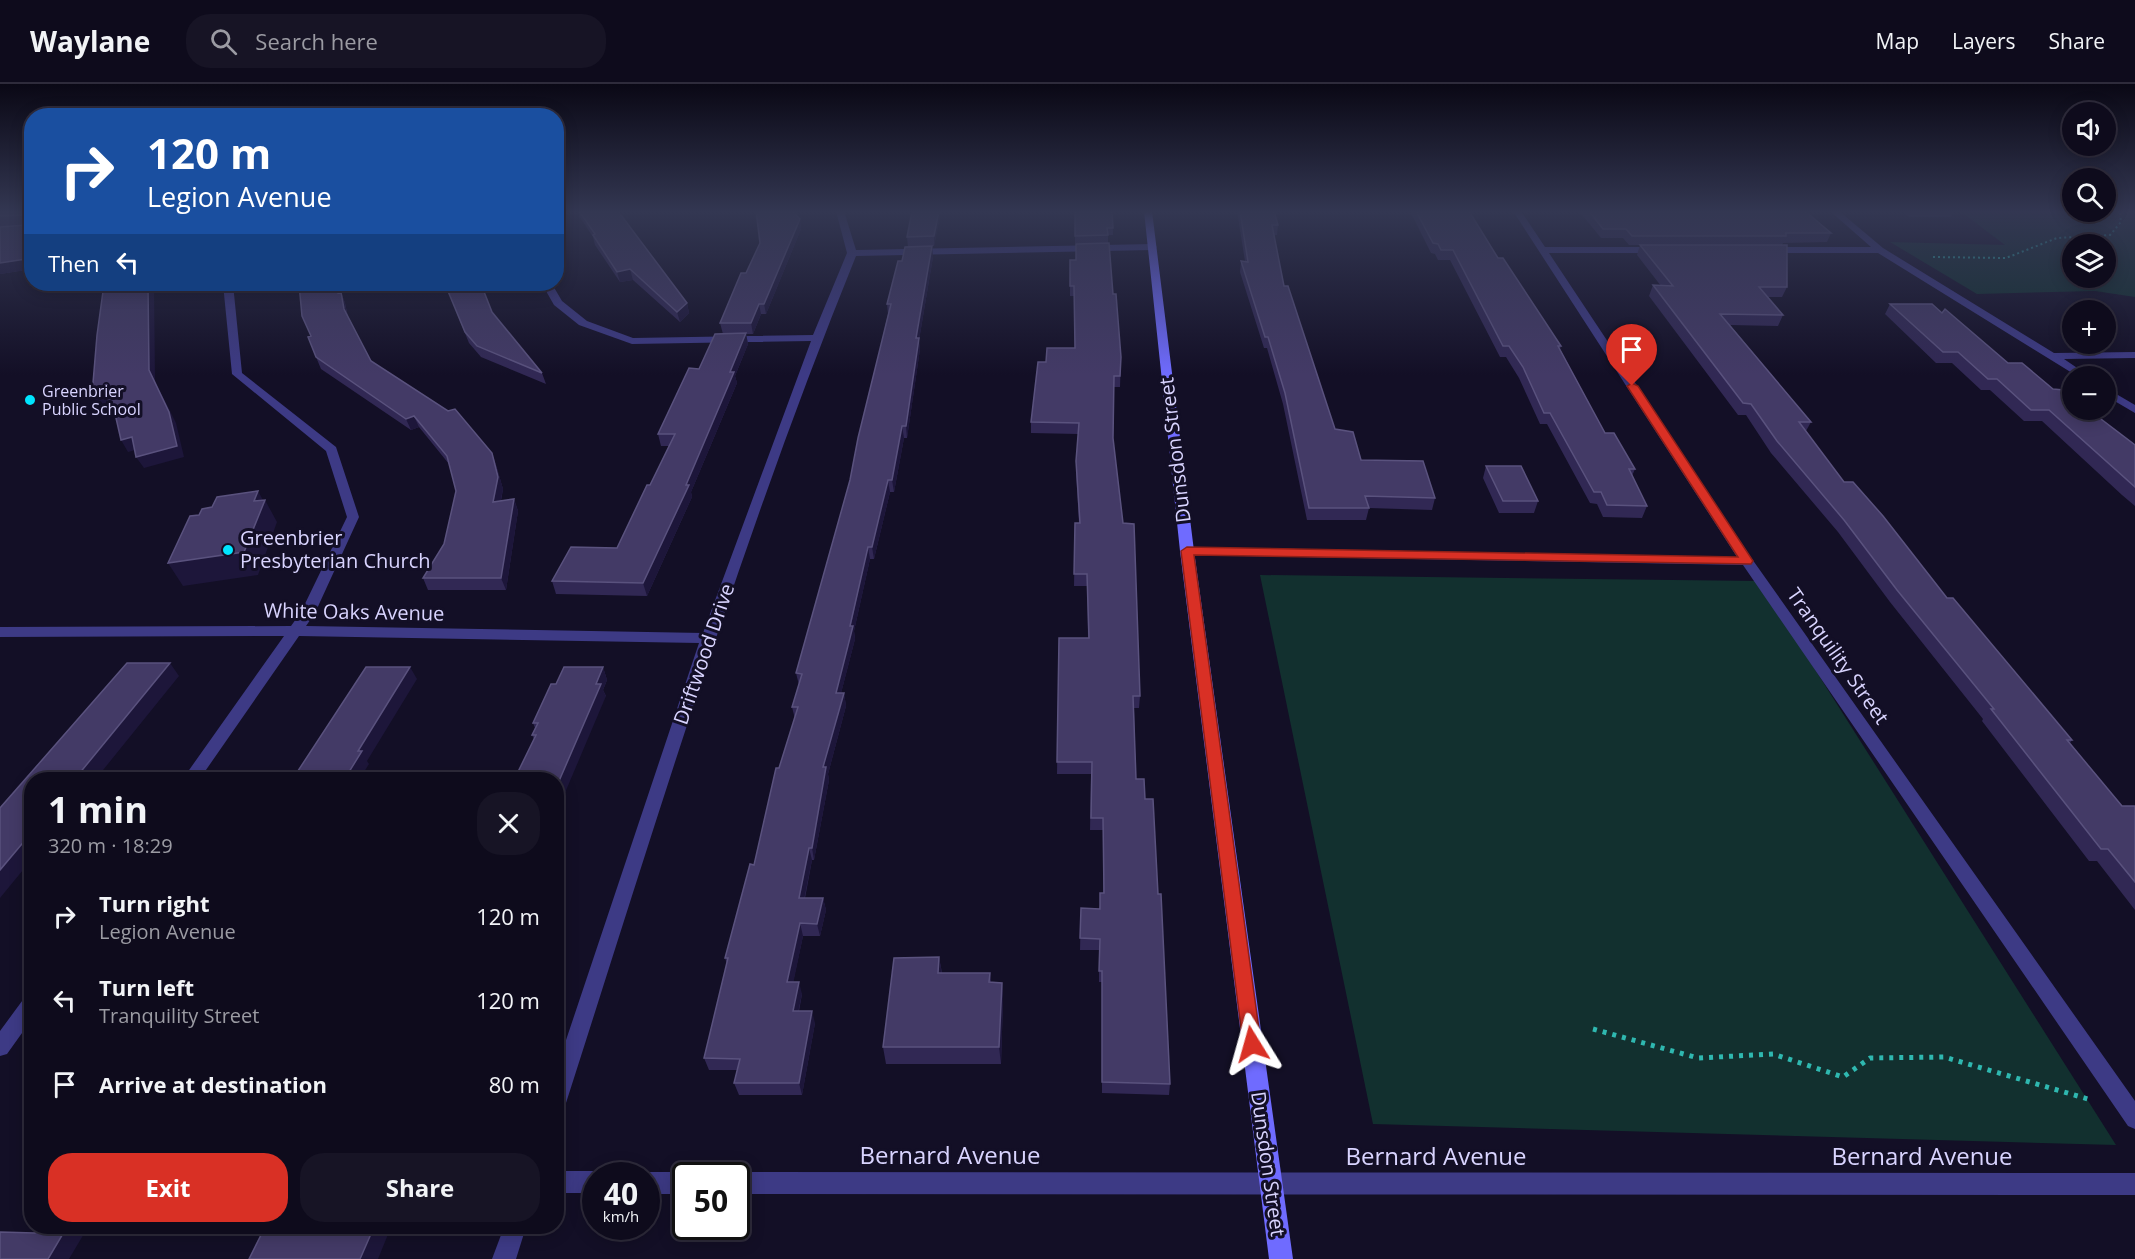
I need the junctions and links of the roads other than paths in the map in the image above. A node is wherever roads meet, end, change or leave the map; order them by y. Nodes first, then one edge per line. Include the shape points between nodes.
1 (847, 266) edge
2 (1154, 266) edge
3 (1554, 266) edge
4 (1905, 266) edge
5 (229, 291) edge
6 (551, 291) edge
7 (817, 338) junction
8 (2135, 355) edge
9 (2053, 356) junction
10 (2069, 366) edge
11 (2116, 398) edge
12 (2135, 410) edge
13 (1187, 551) junction
14 (1747, 561) junction
15 (296, 631) junction
16 (0, 632) edge
17 (708, 638) junction
18 (196, 772) edge
19 (24, 1014) edge
20 (0, 1047) edge
21 (564, 1079) edge
22 (2133, 1116) edge
23 (564, 1182) edge
24 (582, 1182) edge
25 (750, 1183) edge
26 (1271, 1184) junction
27 (2135, 1184) edge
28 (513, 1234) edge
29 (504, 1259) edge
30 (1281, 1259) edge

1 - 7 street, Driftwood Drive
2 - 13 main road, Dunsdon Street
3 - 14 street, Tranquility Street
4 - 9 street
5 - 15 street via 237,374 332,450 353,517 308,614
6 - 7 street via 558,303 583,323 632,341
7 - 17 street, Driftwood Drive
8 - 9 street
9 - 10 street
11 - 12 street
13 - 14 street
13 - 26 main road, Dunsdon Street
14 - 22 street, Tranquility Street
15 - 16 street, White Oaks Avenue
15 - 17 street, White Oaks Avenue
15 - 18 street
17 - 21 street, Driftwood Drive
19 - 20 street
23 - 24 street
25 - 26 street, Bernard Avenue
26 - 27 street, Bernard Avenue
26 - 30 main road, Dunsdon Street
28 - 29 street

